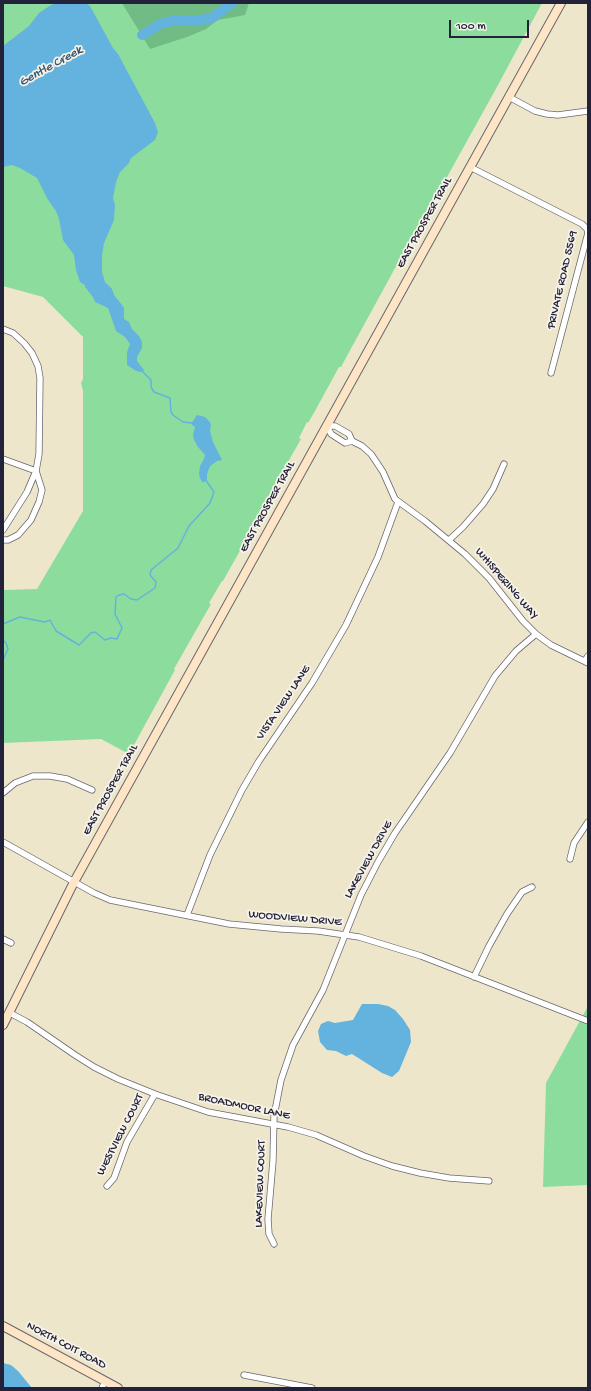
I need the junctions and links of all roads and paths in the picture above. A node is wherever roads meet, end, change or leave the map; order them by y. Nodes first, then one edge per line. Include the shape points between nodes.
1 (561, 3) edge
2 (509, 97) junction
3 (588, 111) edge
4 (470, 167) junction
5 (3, 329) edge
6 (551, 373) dead end
7 (327, 426) junction
8 (352, 441) junction
9 (3, 459) edge
10 (504, 464) dead end
11 (36, 470) junction
12 (398, 502) junction
13 (3, 530) edge
14 (3, 540) edge
15 (449, 540) junction
16 (536, 634) junction
17 (587, 660) edge
18 (92, 790) dead end
19 (3, 793) edge
20 (588, 822) edge
21 (3, 842) edge
22 (570, 859) dead end
23 (74, 882) junction
24 (532, 886) dead end
25 (187, 916) junction
26 (344, 934) junction
27 (3, 939) edge
28 (11, 943) dead end
29 (474, 977) junction
30 (10, 1013) junction
31 (588, 1021) edge
32 (3, 1025) edge
33 (155, 1094) junction
34 (274, 1124) junction
35 (489, 1181) dead end
36 (107, 1186) dead end
37 (274, 1244) dead end
38 (3, 1326) edge
39 (244, 1375) dead end
40 (104, 1385) edge
41 (118, 1388) edge
42 (312, 1388) edge

1 - 2 main road, EAST PROSPER TRAIL
2 - 3 street via 547,114
2 - 4 main road, EAST PROSPER TRAIL
4 - 6 street, PRIVATE ROAD 5569 via 582,224 587,229
4 - 7 main road, EAST PROSPER TRAIL
5 - 11 street via 13,333 24,343 38,366 39,454
7 - 8 street, WHISPERING WAY via 335,426 349,434
7 - 8 street, WHISPERING WAY via 331,434 345,443
7 - 23 main road, EAST PROSPER TRAIL
8 - 12 street, WHISPERING WAY via 377,460
9 - 11 street
10 - 15 street via 483,504
11 - 13 street via 27,492
11 - 14 street via 42,490 31,520 18,535
12 - 15 street, WHISPERING WAY
12 - 25 street, VISTA VIEW LANE via 378,557 346,625 312,683 242,790 210,855
15 - 16 street, WHISPERING WAY via 489,578
16 - 17 street, WHISPERING WAY via 551,645
16 - 26 street, LAKEVIEW DRIVE via 504,664 488,686 450,753 378,862
18 - 19 street via 67,779 33,776 15,783
20 - 22 street via 574,843
21 - 23 street, WOODVIEW DRIVE
23 - 25 street, WOODVIEW DRIVE via 110,900
23 - 30 main road, EAST PROSPER TRAIL
24 - 29 street via 522,892 507,914
25 - 26 street, WOODVIEW DRIVE via 229,924
26 - 29 street, WOODVIEW DRIVE via 390,946
26 - 34 street, LAKEVIEW DRIVE via 323,990 288,1056
27 - 28 street
29 - 31 street, WOODVIEW DRIVE
30 - 32 main road, EAST PROSPER TRAIL
30 - 33 street, BROADMOOR LANE via 28,1022 94,1067
33 - 34 street, BROADMOOR LANE via 208,1112
33 - 36 street, WESTVIEW COURT via 127,1142 114,1178
34 - 35 street, BROADMOOR LANE via 316,1135 392,1166 443,1177
34 - 37 street, LAKEVIEW COURT via 268,1219
38 - 40 main road, NORTH COIT ROAD
39 - 42 street
40 - 41 main road, NORTH COIT ROAD

